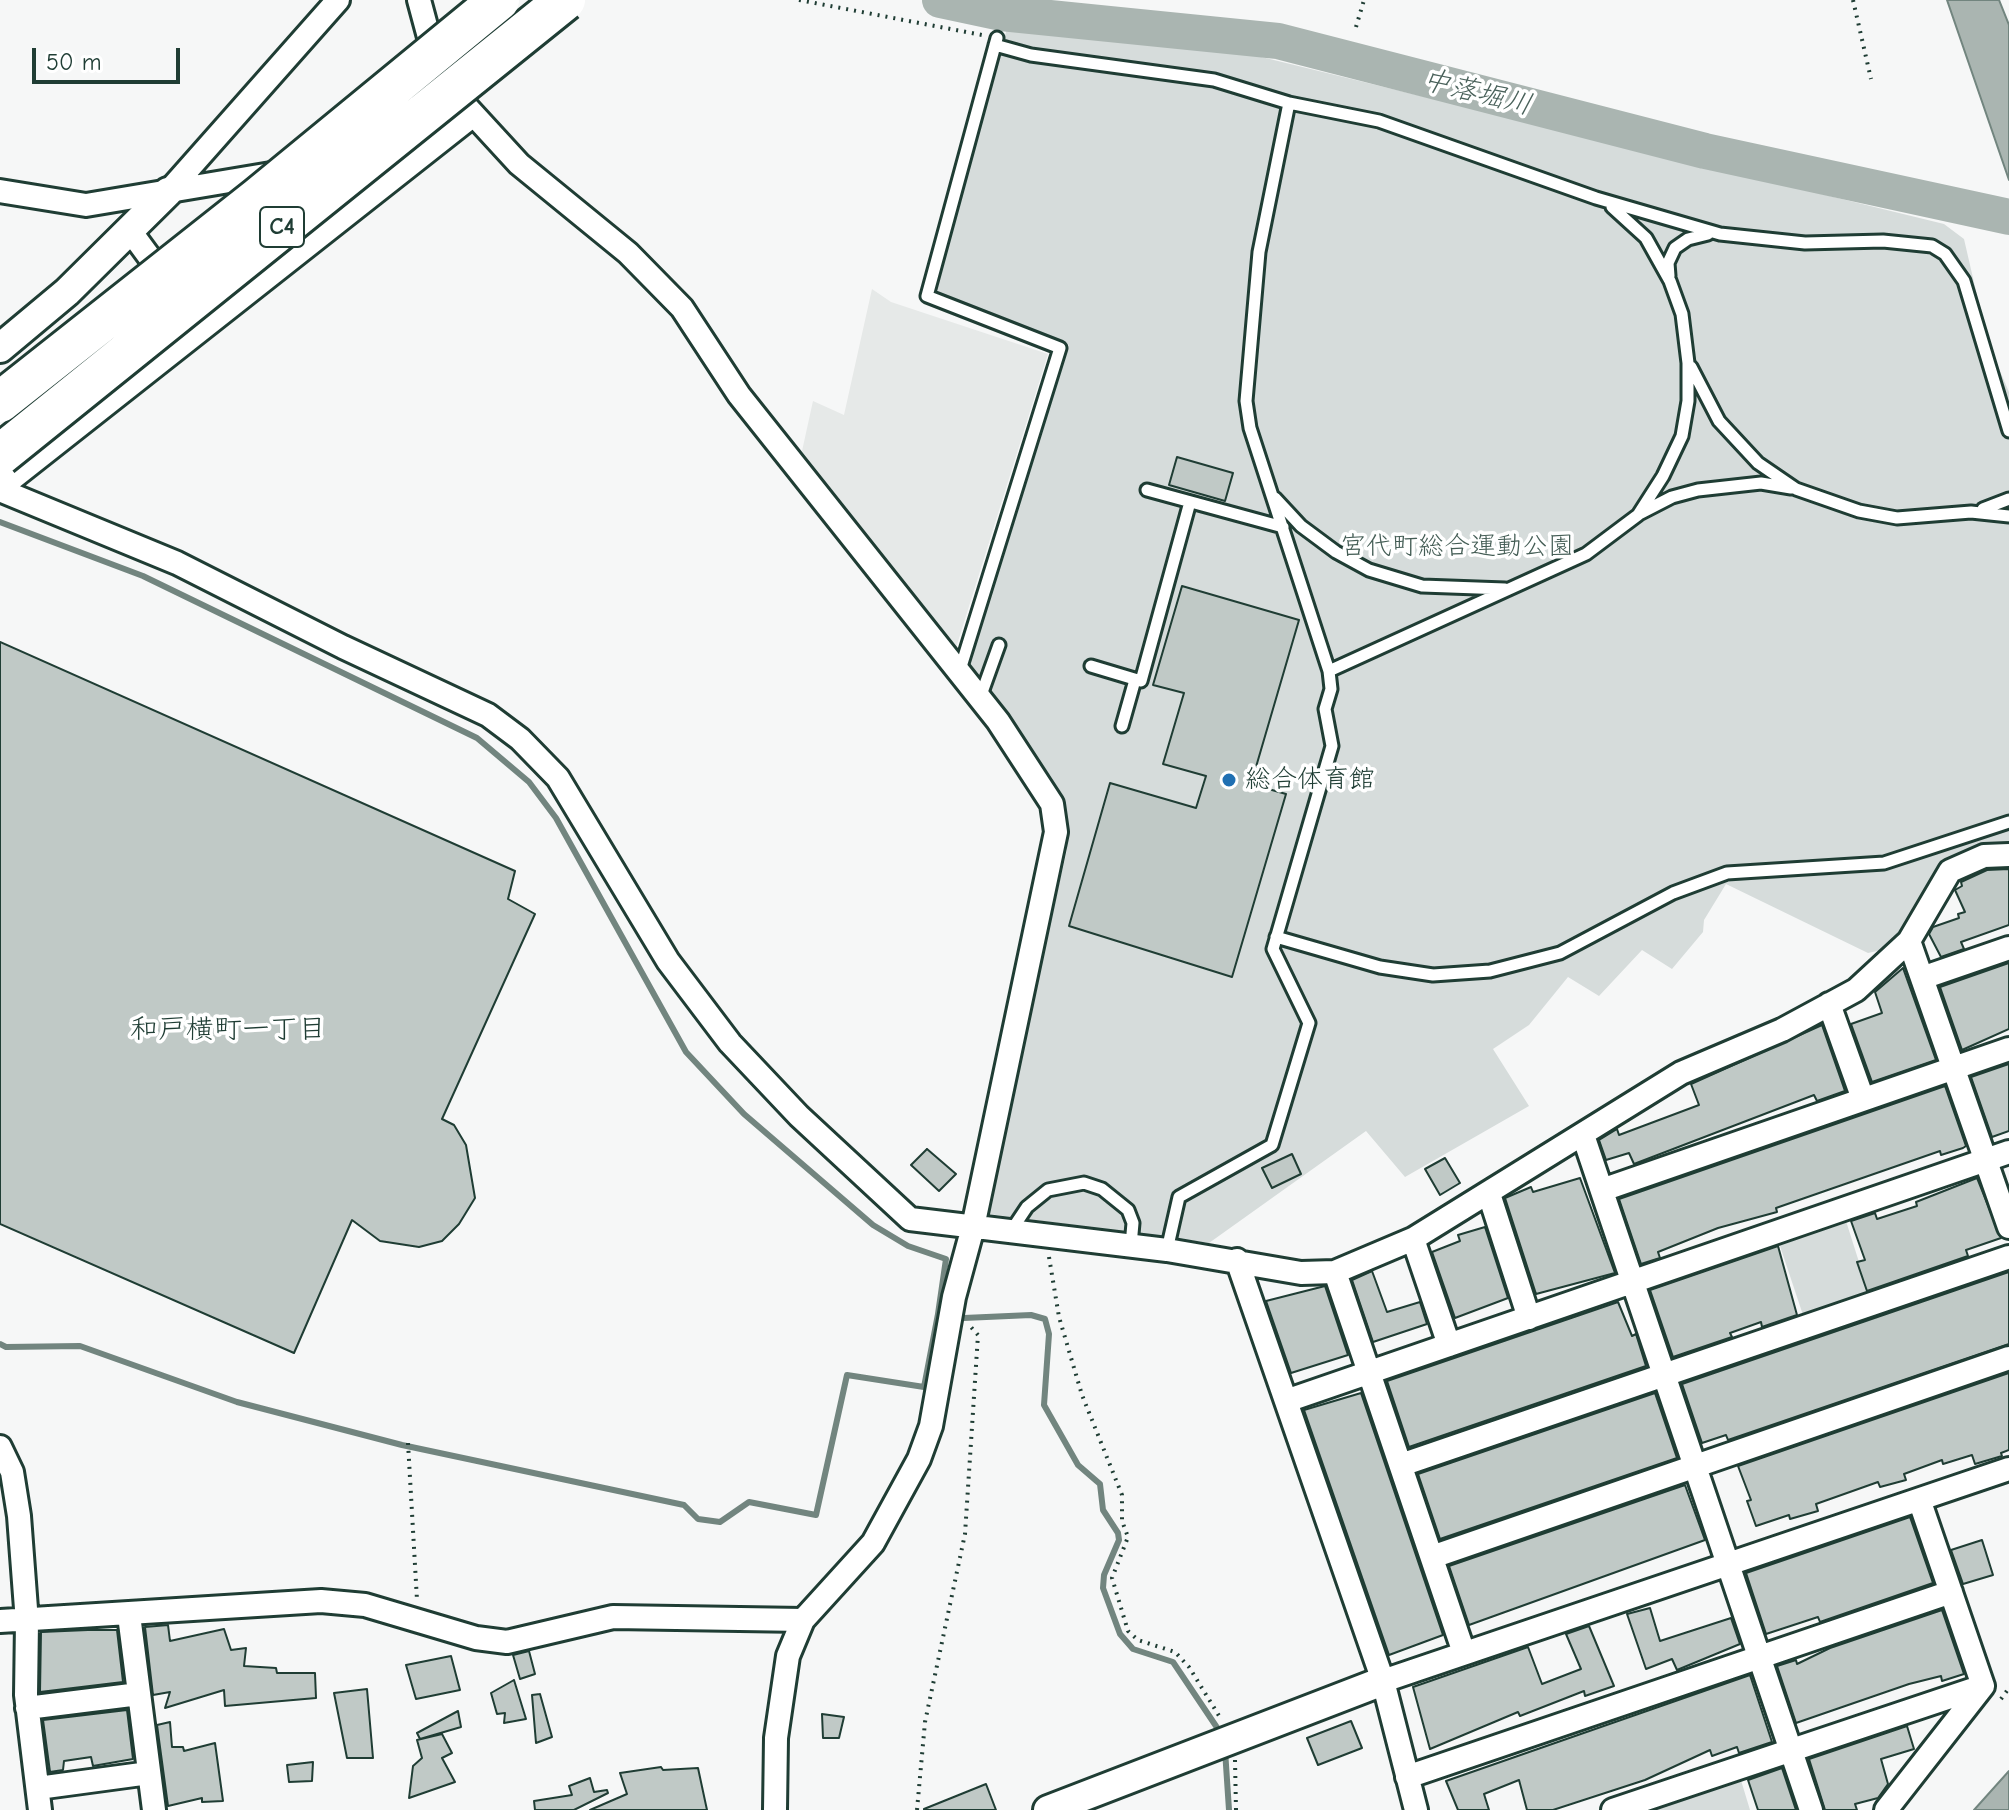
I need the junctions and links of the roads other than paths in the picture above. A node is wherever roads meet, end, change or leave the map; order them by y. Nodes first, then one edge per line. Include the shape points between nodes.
1 (338, 0) edge
2 (419, 0) edge
3 (499, 0) edge
4 (565, 0) edge
5 (440, 78) junction
6 (1289, 103) junction
7 (472, 116) junction
8 (0, 191) edge
9 (168, 192) junction
10 (1596, 198) junction
11 (131, 232) junction
12 (1720, 234) junction
13 (1670, 281) junction
14 (201, 327) junction
15 (0, 348) edge
16 (1688, 363) junction
17 (0, 402) edge
18 (2009, 431) edge
19 (0, 455) edge
20 (0, 489) edge
21 (1796, 489) junction
22 (1147, 490) dead end
23 (1271, 494) junction
24 (2009, 499) edge
25 (1190, 502) junction
26 (1971, 512) junction
27 (1638, 515) junction
28 (2009, 516) edge
29 (1283, 527) junction
30 (1509, 589) junction
31 (999, 645) dead end
32 (1091, 666) dead end
33 (1329, 671) junction
34 (959, 673) junction
35 (1135, 680) junction
36 (980, 699) junction
37 (1122, 726) dead end
38 (2009, 822) edge
39 (2009, 855) edge
40 (1276, 937) junction
41 (1909, 941) junction
42 (2009, 948) edge
43 (1922, 978) junction
44 (1829, 1004) junction
45 (2009, 1049) edge
46 (1954, 1068) junction
47 (1863, 1099) junction
48 (1583, 1135) junction
49 (2009, 1152) edge
50 (1986, 1160) junction
51 (1602, 1190) junction
52 (1489, 1194) junction
53 (973, 1227) junction
54 (2009, 1227) edge
55 (1011, 1231) junction
56 (1413, 1239) junction
57 (1131, 1245) junction
58 (1167, 1250) junction
59 (2009, 1257) edge
60 (1237, 1260) junction
61 (1335, 1272) junction
62 (1630, 1284) junction
63 (1529, 1318) junction
64 (1449, 1345) junction
65 (2009, 1358) edge
66 (1369, 1373) junction
67 (1661, 1376) junction
68 (1286, 1401) junction
69 (0, 1447) edge
70 (1401, 1465) junction
71 (1692, 1467) junction
72 (2009, 1469) edge
73 (1920, 1502) junction
74 (1432, 1557) junction
75 (1726, 1566) junction
76 (1951, 1592) junction
77 (129, 1615) junction
78 (803, 1620) junction
79 (0, 1621) edge
80 (27, 1622) junction
81 (1464, 1653) junction
82 (1758, 1658) junction
83 (1383, 1681) junction
84 (1983, 1686) junction
85 (139, 1694) junction
86 (27, 1708) junction
87 (1790, 1750) junction
88 (149, 1773) junction
89 (1407, 1777) junction
90 (39, 1799) edge
91 (154, 1810) edge
92 (775, 1810) edge
93 (1048, 1810) edge
94 (1416, 1810) edge
95 (1613, 1810) edge
96 (1811, 1810) edge
97 (1886, 1810) edge

1 - 9 street
2 - 5 street
3 - 17 highway, C4, bridge
4 - 19 highway, C4, bridge
5 - 7 street
5 - 9 street via 305,164 265,177
6 - 10 lane via 1379,121
6 - 23 lane via 1259,252 1246,401
6 - 34 lane via 1214,80 1031,55 996,42 927,296 1060,348
7 - 14 street
7 - 34 street via 519,164 628,253 682,308 739,395
8 - 9 street via 86,205
9 - 11 street
10 - 12 lane
10 - 13 lane via 1620,211 1646,238
11 - 14 street
11 - 15 street
12 - 13 lane via 1701,234 1675,248 1668,263
12 - 18 lane via 1805,243 1912,242 1945,254 1964,281
13 - 16 lane via 1682,314
14 - 20 street
16 - 21 lane via 1719,421 1758,463
16 - 27 lane via 1682,436
20 - 53 street via 177,563 488,715 520,739 558,778 668,961 730,1043 910,1219
21 - 26 lane via 1897,518
21 - 27 lane via 1761,483 1698,490
22 - 25 lane
23 - 29 lane
23 - 30 lane via 1301,526 1369,570 1422,586
24 - 26 lane
25 - 29 lane
25 - 35 lane via 1141,681
26 - 28 lane
27 - 30 lane via 1586,554
29 - 33 lane
30 - 33 lane
31 - 36 lane
32 - 35 lane
33 - 40 lane via 1325,709 1332,746
34 - 36 street
35 - 37 lane
36 - 53 street via 1052,804 1056,832
38 - 40 lane via 1884,863 1727,873 1673,893 1560,953 1490,971 1433,975 1380,967
39 - 41 street via 1984,856 1950,871
40 - 58 lane via 1273,949 1309,1023 1272,1145 1179,1197
41 - 43 street
41 - 44 street via 1856,990
42 - 43 street
43 - 46 street
44 - 47 street
44 - 48 street via 1681,1073
45 - 46 street
46 - 47 street
46 - 50 street
47 - 51 street
48 - 51 street
48 - 52 street
49 - 50 street
50 - 54 street
50 - 62 street
51 - 62 street
52 - 56 street
52 - 63 street
53 - 55 street
53 - 78 street via 931,1426 919,1459 873,1543
55 - 57 street
55 - 57 lane via 1027,1207 1048,1190 1084,1183 1102,1189 1128,1210
56 - 61 street
56 - 64 street
57 - 58 street
58 - 60 street
59 - 67 street
60 - 61 street via 1301,1273
60 - 68 street
61 - 66 street
62 - 63 street
62 - 67 street
63 - 64 street
64 - 66 street
65 - 71 street
66 - 68 street
66 - 70 street
67 - 70 street
67 - 71 street
68 - 83 street
69 - 80 street via 14,1487
70 - 74 street
71 - 74 street
71 - 75 street
72 - 73 street
73 - 75 street
73 - 76 street
74 - 81 street
75 - 81 street
75 - 82 street
76 - 82 street
76 - 84 street
77 - 78 street via 321,1601 365,1605 507,1642 613,1617
77 - 80 street
77 - 85 street
78 - 92 street via 786,1670 776,1738
79 - 80 street
80 - 86 street
81 - 83 street
82 - 87 street
82 - 89 street
83 - 89 street
83 - 93 street
84 - 87 street
84 - 97 street
85 - 86 street
85 - 88 street
86 - 90 street
87 - 95 street
87 - 96 street
88 - 90 street
88 - 91 street
89 - 94 street

